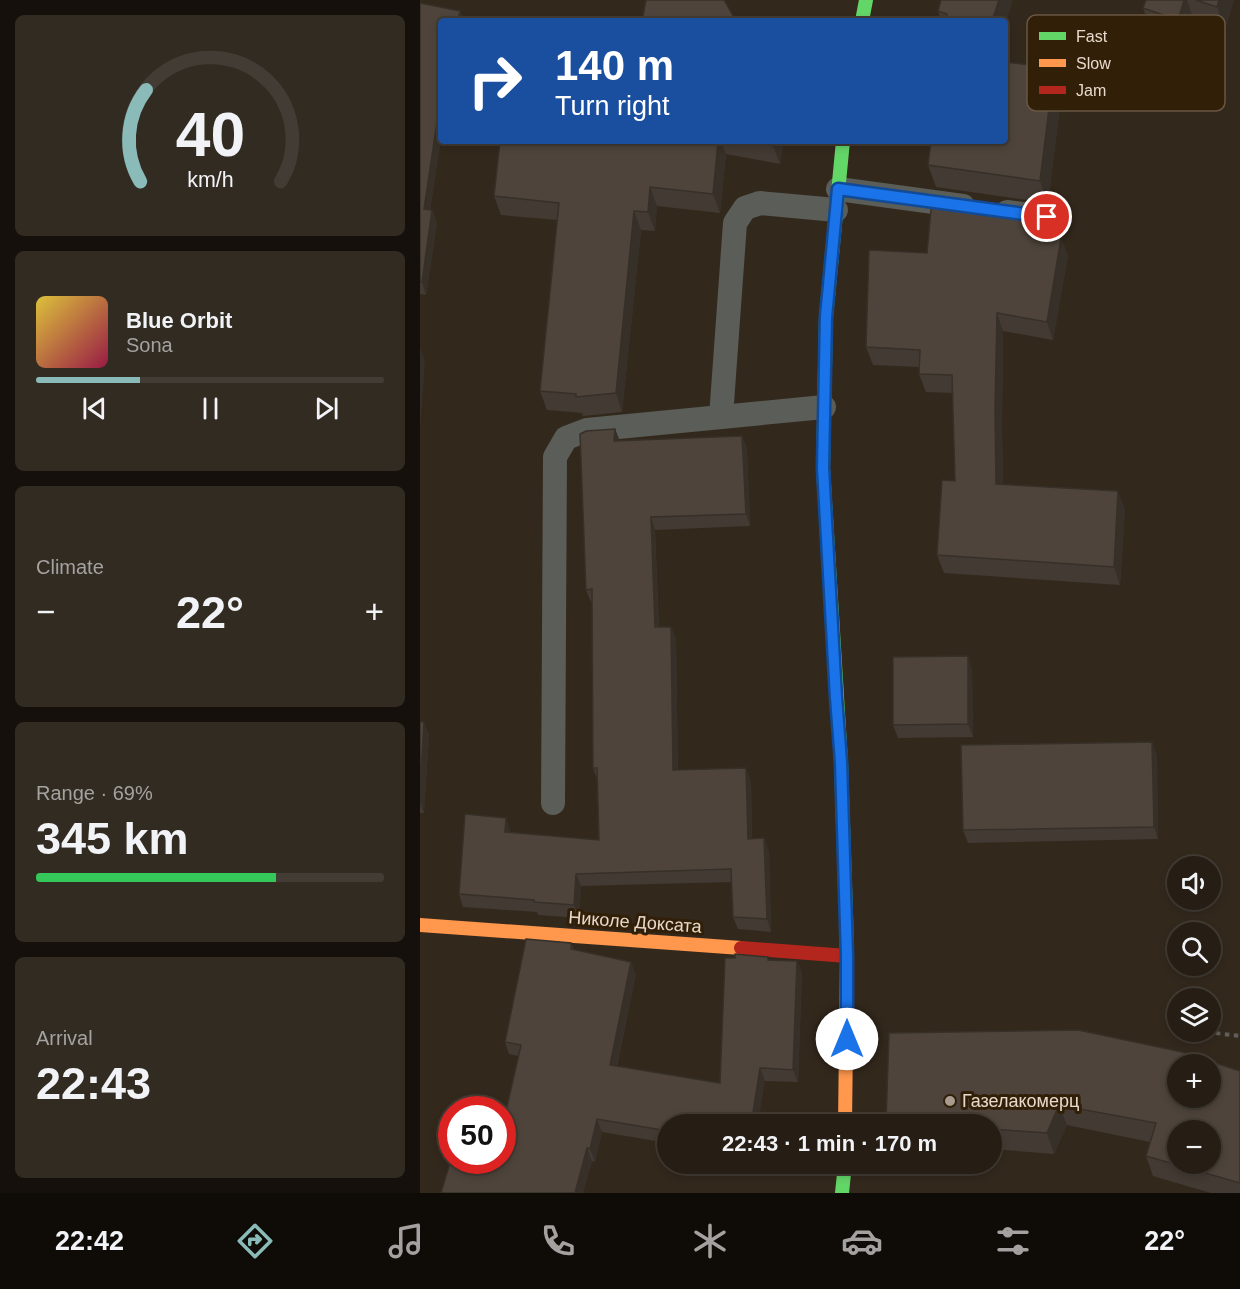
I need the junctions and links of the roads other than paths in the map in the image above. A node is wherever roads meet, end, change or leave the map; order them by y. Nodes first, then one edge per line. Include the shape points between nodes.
1 (866, 0) edge
2 (863, 18) edge
3 (843, 144) edge
4 (837, 199) junction
5 (1047, 217) dead end
6 (824, 407) junction
7 (721, 417) junction
8 (553, 803) dead end
9 (420, 925) edge
10 (847, 956) junction
11 (845, 1114) edge
12 (844, 1174) edge
13 (842, 1193) edge

1 - 2 main road
3 - 4 main road
4 - 5 lane
4 - 6 main road via 826,317
4 - 7 lane via 760,204 745,208 735,223
6 - 7 lane
6 - 10 main road via 823,468 841,762
7 - 8 lane via 587,430 566,438 555,457
9 - 10 main road, Николе Доксата
10 - 11 main road
12 - 13 main road

